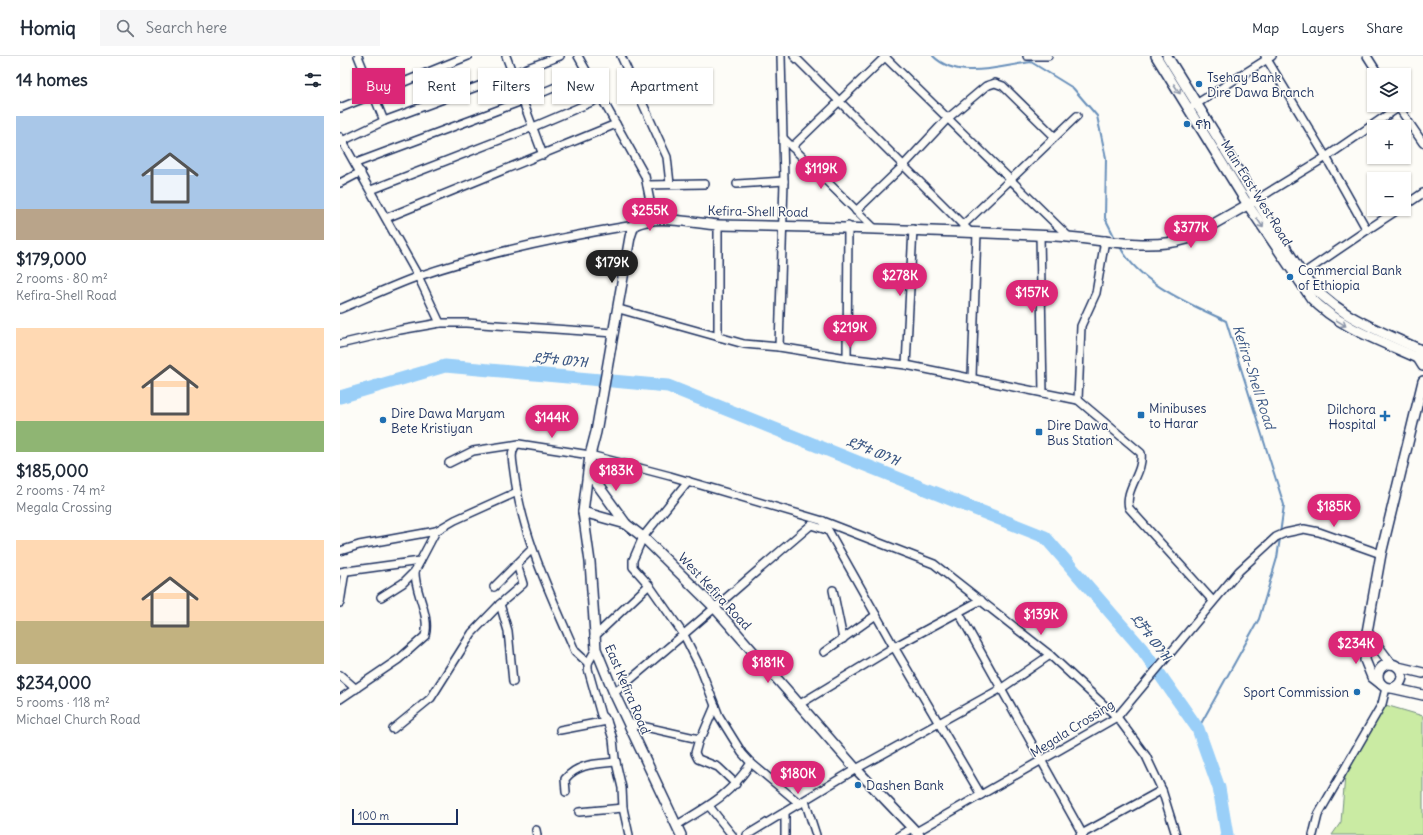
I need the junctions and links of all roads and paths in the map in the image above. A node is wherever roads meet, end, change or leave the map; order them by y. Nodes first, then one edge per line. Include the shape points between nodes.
1 (358, 56) edge
2 (468, 56) edge
3 (506, 56) edge
4 (560, 56) edge
5 (578, 56) edge
6 (622, 56) edge
7 (781, 56) edge
8 (794, 56) edge
9 (885, 56) edge
10 (1027, 56) edge
11 (1048, 56) edge
12 (1156, 56) edge
13 (1166, 56) edge
14 (1367, 56) edge
15 (1268, 57) edge
16 (363, 68) edge
17 (510, 68) edge
18 (528, 68) edge
19 (584, 68) edge
20 (1375, 68) edge
21 (405, 81) edge
22 (478, 86) edge
23 (840, 101) junction
24 (352, 103) edge
25 (377, 104) edge
26 (514, 104) edge
27 (523, 104) edge
28 (587, 104) edge
29 (604, 104) edge
30 (1192, 106) junction
31 (340, 108) edge
32 (1390, 112) edge
33 (1402, 112) edge
34 (1077, 116) dead end
35 (947, 119) junction
36 (384, 121) junction
37 (616, 124) junction
38 (533, 127) junction
39 (1054, 136) junction
40 (783, 138) junction
41 (341, 140) edge
42 (1423, 143) edge
43 (792, 147) junction
44 (543, 155) junction
45 (1326, 157) junction
46 (356, 164) junction
47 (904, 165) junction
48 (360, 172) junction
49 (1011, 180) junction
50 (784, 181) junction
51 (340, 183) edge
52 (670, 184) junction
53 (705, 184) dead end
54 (736, 184) dead end
55 (647, 185) junction
56 (371, 190) junction
57 (1423, 193) edge
58 (1256, 200) junction
59 (1411, 201) edge
60 (1248, 205) junction
61 (856, 211) junction
62 (1389, 216) edge
63 (386, 218) junction
64 (651, 219) junction
65 (634, 225) junction
66 (718, 225) junction
67 (782, 225) junction
68 (848, 226) junction
69 (873, 227) junction
70 (913, 229) junction
71 (970, 230) junction
72 (1367, 230) junction
73 (1040, 235) junction
74 (1068, 236) junction
75 (1108, 240) junction
76 (1276, 240) junction
77 (418, 276) junction
78 (1299, 276) junction
79 (342, 306) edge
80 (618, 308) junction
81 (440, 324) junction
82 (614, 333) junction
83 (718, 337) junction
84 (340, 344) edge
85 (779, 347) junction
86 (1421, 356) edge
87 (847, 358) junction
88 (906, 365) junction
89 (972, 377) junction
90 (1423, 381) edge
91 (1043, 393) junction
92 (1078, 400) junction
93 (515, 446) junction
94 (590, 456) junction
95 (449, 463) dead end
96 (589, 473) junction
97 (688, 481) junction
98 (517, 492) junction
99 (583, 512) junction
100 (823, 521) junction
101 (626, 524) junction
102 (827, 530) junction
103 (436, 531) junction
104 (643, 537) junction
105 (532, 549) junction
106 (340, 551) edge
107 (1381, 554) junction
108 (420, 561) junction
109 (517, 564) junction
110 (415, 570) junction
111 (343, 572) edge
112 (649, 585) junction
113 (494, 587) dead end
114 (833, 590) dead end
115 (381, 597) dead end
116 (981, 600) junction
117 (1213, 600) junction
118 (340, 603) edge
119 (500, 604) junction
120 (714, 607) junction
121 (959, 613) junction
122 (876, 615) junction
123 (1367, 632) junction
124 (684, 635) junction
125 (594, 637) junction
126 (843, 639) junction
127 (894, 647) junction
128 (596, 649) junction
129 (824, 652) dead end
130 (1050, 655) junction
131 (588, 663) junction
132 (1395, 665) junction
133 (1423, 673) edge
134 (340, 675) edge
135 (514, 682) dead end
136 (1386, 687) junction
137 (1002, 688) junction
138 (356, 689) junction
139 (614, 693) junction
140 (1423, 695) edge
141 (340, 699) edge
142 (800, 704) junction
143 (715, 706) junction
144 (1117, 717) junction
145 (607, 721) junction
146 (628, 723) junction
147 (939, 723) junction
148 (393, 729) dead end
149 (560, 730) dead end
150 (699, 740) junction
151 (1043, 761) junction
152 (616, 762) junction
153 (751, 763) junction
154 (856, 769) junction
155 (736, 784) junction
156 (1162, 790) junction
157 (566, 792) dead end
158 (981, 795) junction
159 (803, 803) junction
160 (709, 806) junction
161 (623, 808) junction
162 (579, 812) dead end
163 (785, 813) junction
164 (677, 825) junction
165 (916, 832) edge
166 (629, 835) edge
167 (681, 835) edge
168 (732, 835) edge
169 (747, 835) edge
170 (785, 835) edge
171 (816, 835) edge
172 (900, 835) edge
173 (1082, 835) edge
174 (1176, 835) edge
175 (1313, 835) edge

1 - 16 street
2 - 21 street
3 - 17 street
4 - 18 street
5 - 19 street
6 - 52 street via 667,157
7 - 40 street
8 - 23 street
9 - 23 street
9 - 35 street
10 - 11 street
12 -> 30 main road, Main East West Road
13 - 30 main road, Main East West Road
14 - 20 street
15 - 30 street
15 - 45 street
22 - 36 street
23 - 43 street
23 - 47 street
24 - 31 street
25 - 36 street
26 - 46 street
27 - 38 street
28 - 38 street
29 - 37 street
30 - 58 main road, Main East West Road
30 - 60 main road, Main East West Road
32 - 45 street
33 - 42 street
34 - 39 street
35 - 39 street via 986,86 995,83 1003,86
35 - 47 street
35 - 49 street
36 - 41 street
37 - 44 street
37 - 55 street
38 - 44 street
38 - 56 street
39 - 49 street
40 - 43 street
40 - 50 street
41 - 46 street
43 - 61 street
44 - 63 street
45 - 58 street
45 - 72 street
46 - 48 street
47 - 61 street
47 - 71 street
48 - 51 street
48 - 56 street
49 - 71 street
49 - 74 street
50 - 54 street
50 - 67 street
52 - 53 street
52 - 55 street
55 - 64 street via 653,216
56 - 63 street
57 - 59 street
58 - 60 main road
58 - 76 main road, Main East West Road
60 - 75 main road, Kefira-Shell Road via 1197,235 1176,243 1150,244
60 -> 76 main road, Main East West Road
61 - 69 street
62 - 72 street
63 - 77 street
64 - 65 main road, Kefira-Shell Road
64 - 66 main road, Kefira-Shell Road
65 - 77 street via 568,236
65 - 80 main road
66 - 67 main road, Kefira-Shell Road
66 - 83 street
67 - 68 main road, Kefira-Shell Road
67 - 85 street
68 - 69 main road, Kefira-Shell Road
68 - 87 street
69 - 70 main road, Kefira-Shell Road
70 - 71 main road, Kefira-Shell Road
70 - 88 street
71 - 73 main road, Kefira-Shell Road
71 - 89 street
72 - 78 street
73 - 74 main road, Kefira-Shell Road
73 - 91 street
74 - 75 main road, Kefira-Shell Road
75 - 92 street via 1096,293 1081,326
76 - 78 main road, Main East West Road
77 - 79 street
77 - 81 street
78 - 86 main road, Main East West Road via 1339,310 1386,339
80 - 82 main road
80 - 83 street
81 - 82 street via 466,323
81 - 84 street
82 - 94 main road
83 - 85 street via 744,344
85 - 87 street
87 - 88 street
88 - 89 street
89 - 91 street
90 - 107 main road
91 - 92 street
92 - 117 street via 1141,453 1141,467 1127,501 1129,508
93 - 94 street via 527,444
93 - 95 street via 473,451
93 - 98 street via 512,454
94 - 96 main road
94 - 97 street
96 - 99 main road, East Kefira Road
96 - 101 main road, West Kefira Road
97 - 100 street
97 - 104 street
98 - 103 street via 454,520
98 - 105 street
99 - 101 main road
99 - 125 main road, East Kefira Road via 590,562
100 - 102 street
100 - 116 street via 934,564
101 - 104 main road, West Kefira Road
102 - 120 street via 811,525
102 - 122 street
103 - 106 street
103 - 108 street
104 - 112 street via 632,563
104 - 120 main road, West Kefira Road
105 - 109 street
105 - 131 street via 575,651
107 - 117 street, Megala Crossing via 1319,532 1304,530 1285,533 1276,537 1239,571
107 - 123 main road
108 - 110 street
108 - 111 street
109 - 113 street
109 - 119 street via 523,584
110 - 115 street via 403,583
110 - 138 street via 414,580 426,624 425,636 399,659
111 - 118 street
112 - 124 street
112 - 125 street
114 - 126 street
116 - 121 street
116 - 130 street
117 - 144 street, Megala Crossing
119 - 135 street via 508,631
119 - 148 street via 467,640 431,698
120 - 124 street
120 - 142 main road, West Kefira Road
121 - 127 street
121 - 137 street
122 - 126 street
122 - 127 street
123 - 132 main road
123 - 136 main road via 1365,660 1372,677
124 - 139 street
124 - 143 street
125 - 128 main road, East Kefira Road
126 - 129 street
127 - 142 street
127 - 147 street
128 - 131 street
128 - 139 main road, East Kefira Road
130 - 137 street
130 - 144 street
131 - 145 street via 601,716
132 - 133 main road
132 - 136 main road via 1386,665 1380,670 1378,675
132 - 136 main road via 1402,673 1402,681 1397,686
134 - 138 street
136 - 140 main road
136 - 175 street via 1382,704 1318,815
137 - 147 street
137 - 151 street
138 - 141 street
139 - 146 main road, East Kefira Road
142 - 154 main road, West Kefira Road
143 - 150 street
143 - 153 street via 732,738
144 - 151 street, Megala Crossing
144 - 156 street via 1146,756
145 - 149 street
145 - 152 street via 614,739
146 - 150 street
146 - 164 main road, East Kefira Road
147 - 154 street
147 - 158 street
150 - 155 street via 695,753 698,759 718,767
151 - 158 street, Megala Crossing
151 - 173 street
152 - 157 street via 585,764 565,779
152 - 161 street via 622,788
153 - 155 street
153 - 159 street
154 - 159 street
154 - 165 main road, West Kefira Road
155 - 160 street
156 - 173 street
156 - 174 street
158 - 165 street, Megala Crossing
159 - 163 street
159 - 171 street
160 - 164 street
160 - 168 street
161 - 162 street
161 - 166 street
163 - 169 street
163 - 170 street
164 - 167 main road, East Kefira Road
165 - 172 street, Megala Crossing

